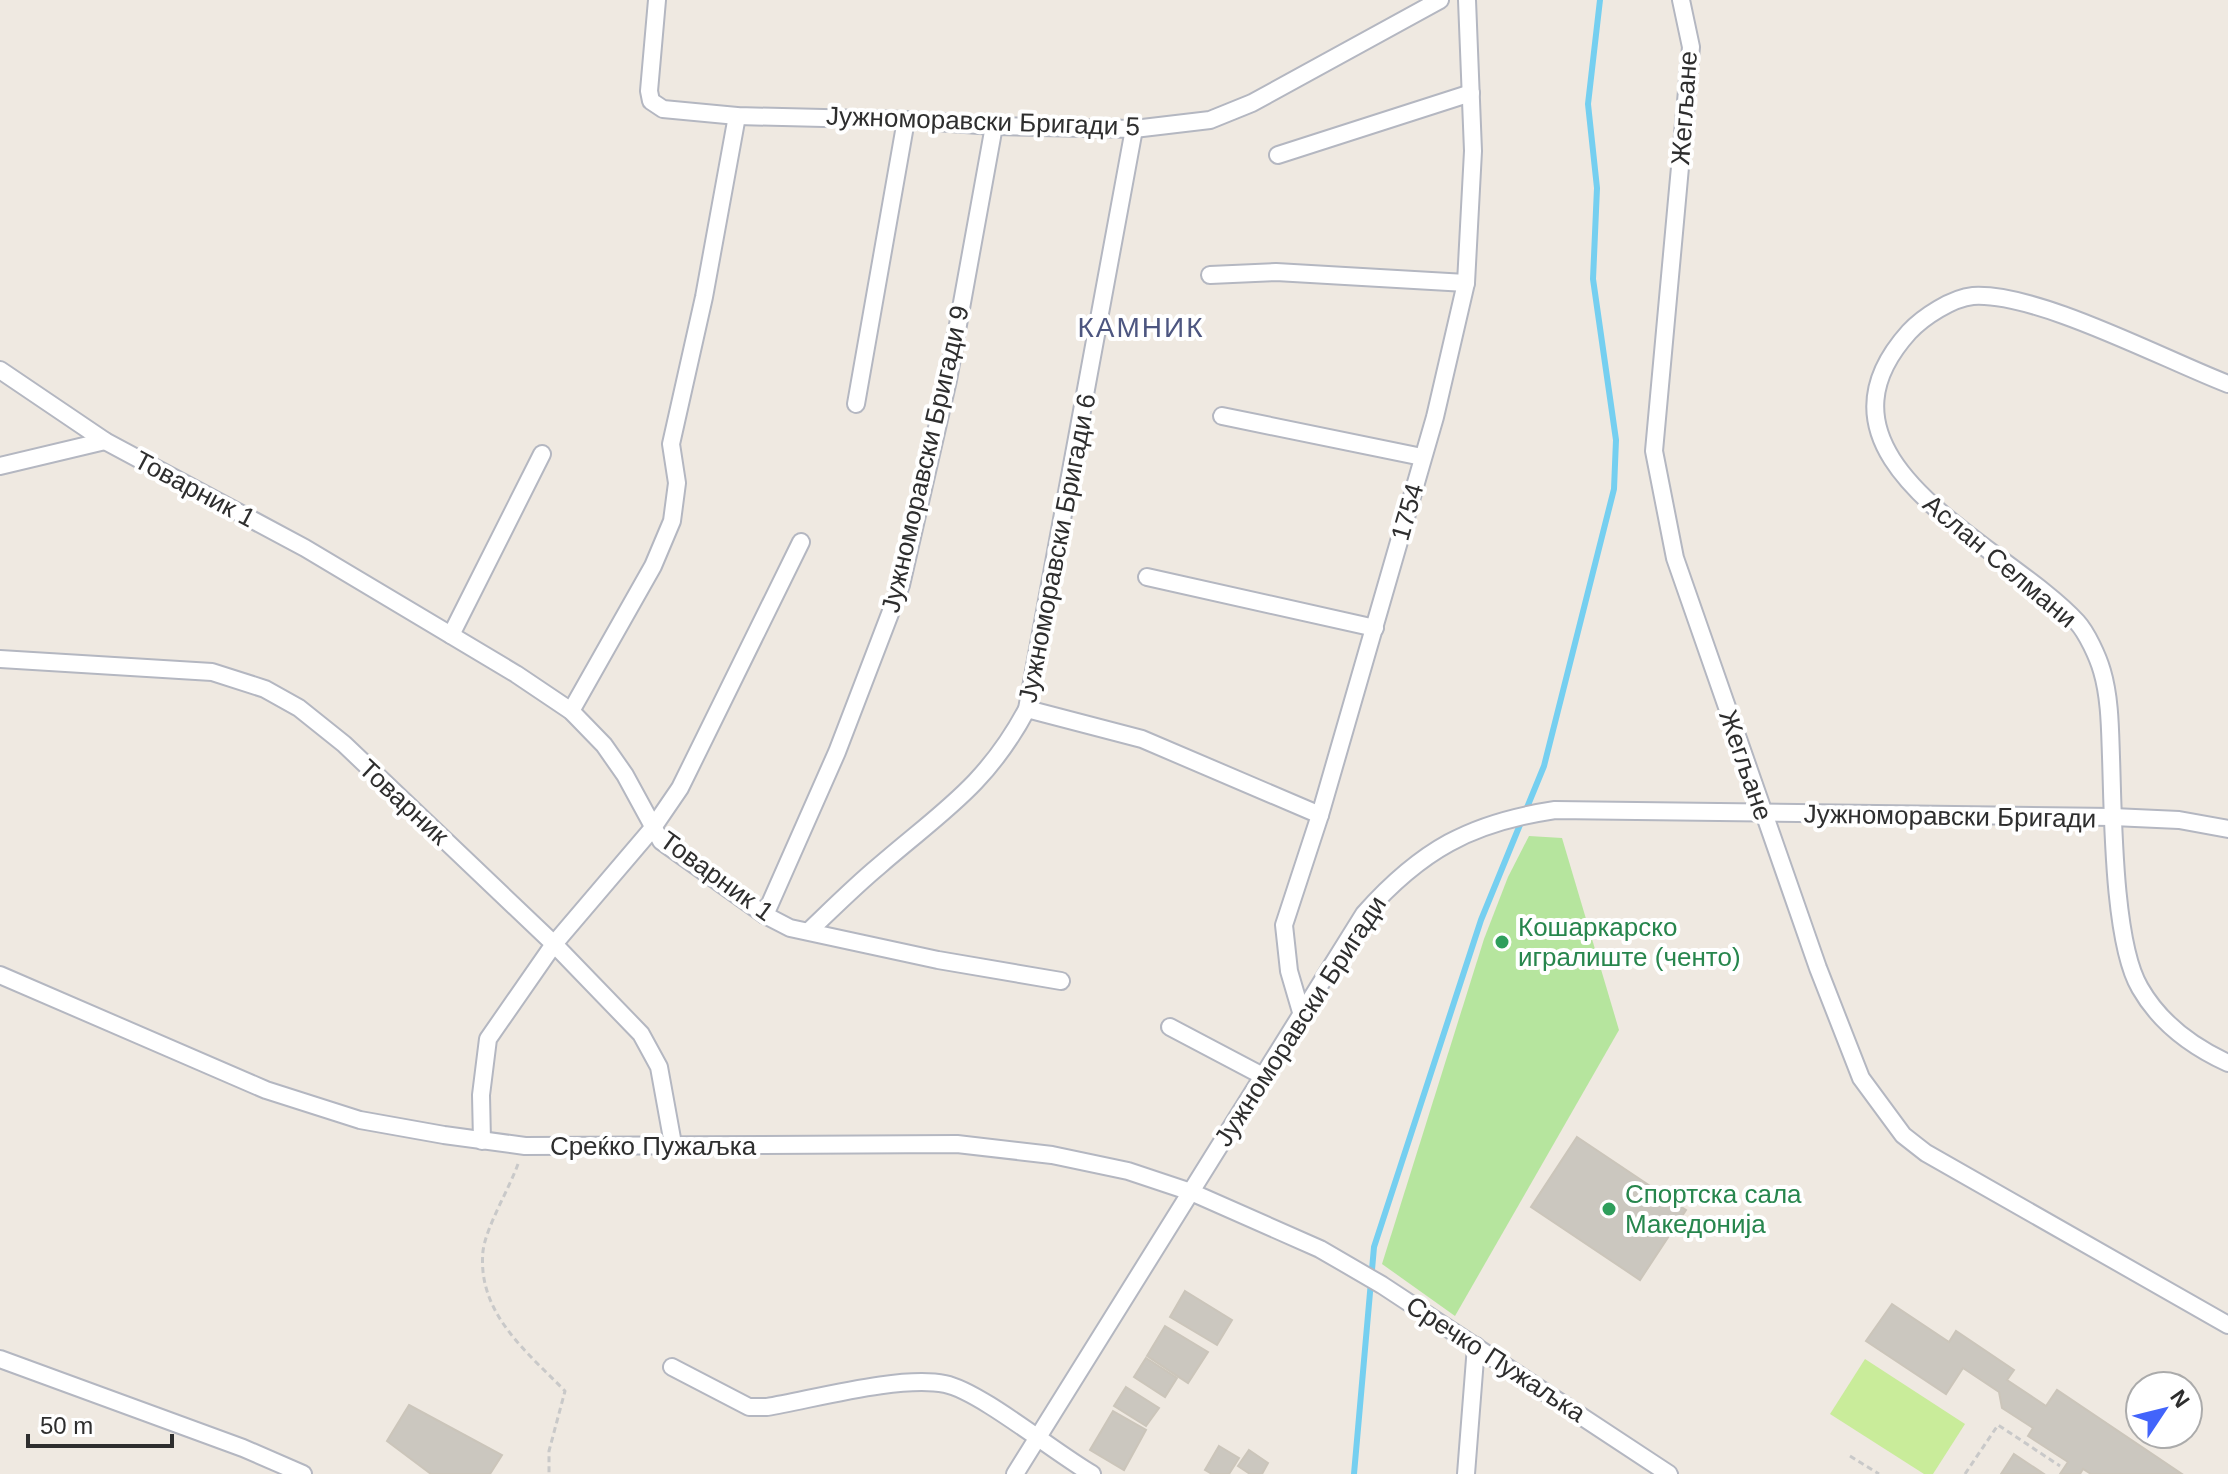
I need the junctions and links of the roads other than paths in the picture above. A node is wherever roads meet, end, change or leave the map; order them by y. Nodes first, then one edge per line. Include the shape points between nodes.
1 (657, 0) edge
2 (1440, 0) edge
3 (1467, 0) edge
4 (1681, 0) edge
5 (1471, 93) junction
6 (737, 116) junction
7 (906, 120) junction
8 (994, 126) junction
9 (1134, 129) junction
10 (1278, 155) dead end
11 (1210, 275) dead end
12 (1466, 283) junction
13 (0, 370) edge
14 (2228, 384) edge
15 (856, 404) dead end
16 (1222, 416) dead end
17 (105, 441) junction
18 (542, 454) dead end
19 (1422, 457) junction
20 (0, 466) edge
21 (801, 542) dead end
22 (1147, 577) dead end
23 (1375, 628) junction
24 (451, 635) junction
25 (0, 659) edge
26 (1027, 709) junction
27 (571, 711) junction
28 (1763, 814) junction
29 (1320, 815) junction
30 (2113, 817) junction
31 (652, 829) junction
32 (2228, 829) edge
33 (765, 915) junction
34 (810, 930) junction
35 (554, 944) junction
36 (0, 975) edge
37 (1061, 981) dead end
38 (1301, 1012) junction
39 (1170, 1027) dead end
40 (2228, 1063) edge
41 (1261, 1075) junction
42 (482, 1141) junction
43 (673, 1144) junction
44 (1191, 1192) junction
45 (1320, 1249) joint
46 (2228, 1325) edge
47 (1476, 1346) junction
48 (0, 1359) edge
49 (672, 1367) dead end
50 (1036, 1440) junction
51 (303, 1474) edge
52 (1015, 1474) edge
53 (1092, 1474) edge
54 (1466, 1474) edge
55 (1669, 1474) edge

1 - 6 street, Јужноморавски Бригади 5 via 651,101 663,109
2 - 9 street, Јужноморавски Бригади 5 via 1238,109 1210,120
3 - 5 street, 1754
4 - 28 street, Жегљане via 1691,47 1654,451 1675,558
5 - 10 street
5 - 12 street, 1754
6 - 7 street, Јужноморавски Бригади 5
6 - 27 street via 671,444 677,483 672,521 653,566
7 - 8 street, Јужноморавски Бригади 5
7 - 15 street
8 - 9 street, Јужноморавски Бригади 5
8 - 33 street, Јужноморавски Бригади 9 via 948,380 901,585 837,752
9 - 26 street, Јужноморавски Бригади 6
11 - 12 street via 1276,272
12 - 19 street, 1754
13 - 17 street, Товарник 1
14 - 30 street, Аслан Селмани via 2039,306 1970,296 1914,327 1891,355 1876,392 1877,429 1898,471 1942,517 2047,593 2080,625 2102,671
16 - 19 street
17 - 20 street, Товарник 1
17 - 24 street, Товарник 1 via 305,548
18 - 24 street
19 - 23 street, 1754
21 - 31 street via 680,788
22 - 23 street
23 - 29 street, 1754
24 - 27 street, Товарник 1
25 - 35 street, Товарник via 212,672 265,689 344,744
26 - 29 street via 1142,739
26 - 34 street, Јужноморавски Бригади 6 via 992,767
27 - 31 street, Товарник 1 via 625,775
28 - 30 street, Јужноморавски Бригади
28 - 38 street, Јужноморавски Бригади via 1555,810 1460,835 1398,875 1364,914
28 - 46 street, Жегљане via 1861,1078 1903,1135
29 - 38 street, 1754 via 1284,925
30 - 32 street, Јужноморавски Бригади
30 - 40 street, Јужноморавски Бригади via 2125,947 2140,988 2176,1032
31 - 33 street, Товарник 1 via 672,851
31 - 35 street
33 - 34 street, Товарник 1 via 790,928
34 - 37 street, Товарник 1
35 - 42 street via 488,1039
35 - 43 street, Товарник via 651,1051 662,1079
36 - 42 street, Среќко Пужаљка via 266,1090 360,1120
38 - 41 street, Јужноморавски Бригади
39 - 41 street
41 - 44 street, Јужноморавски Бригади
42 - 43 street, Среќко Пужаљка via 525,1146
43 - 44 street, Среќко Пужаљка via 957,1144 1052,1155 1128,1171
44 - 45 street, Среќко Пужаљка
44 - 50 street, Јужноморавски Бригади
45 - 47 street, Сречко Пужаљка
47 - 54 street
47 - 55 street, Сречко Пужаљка
48 - 51 street
49 - 50 street via 749,1407 904,1383 947,1384
50 - 52 street, Јужноморавски Бригади
50 - 53 street

